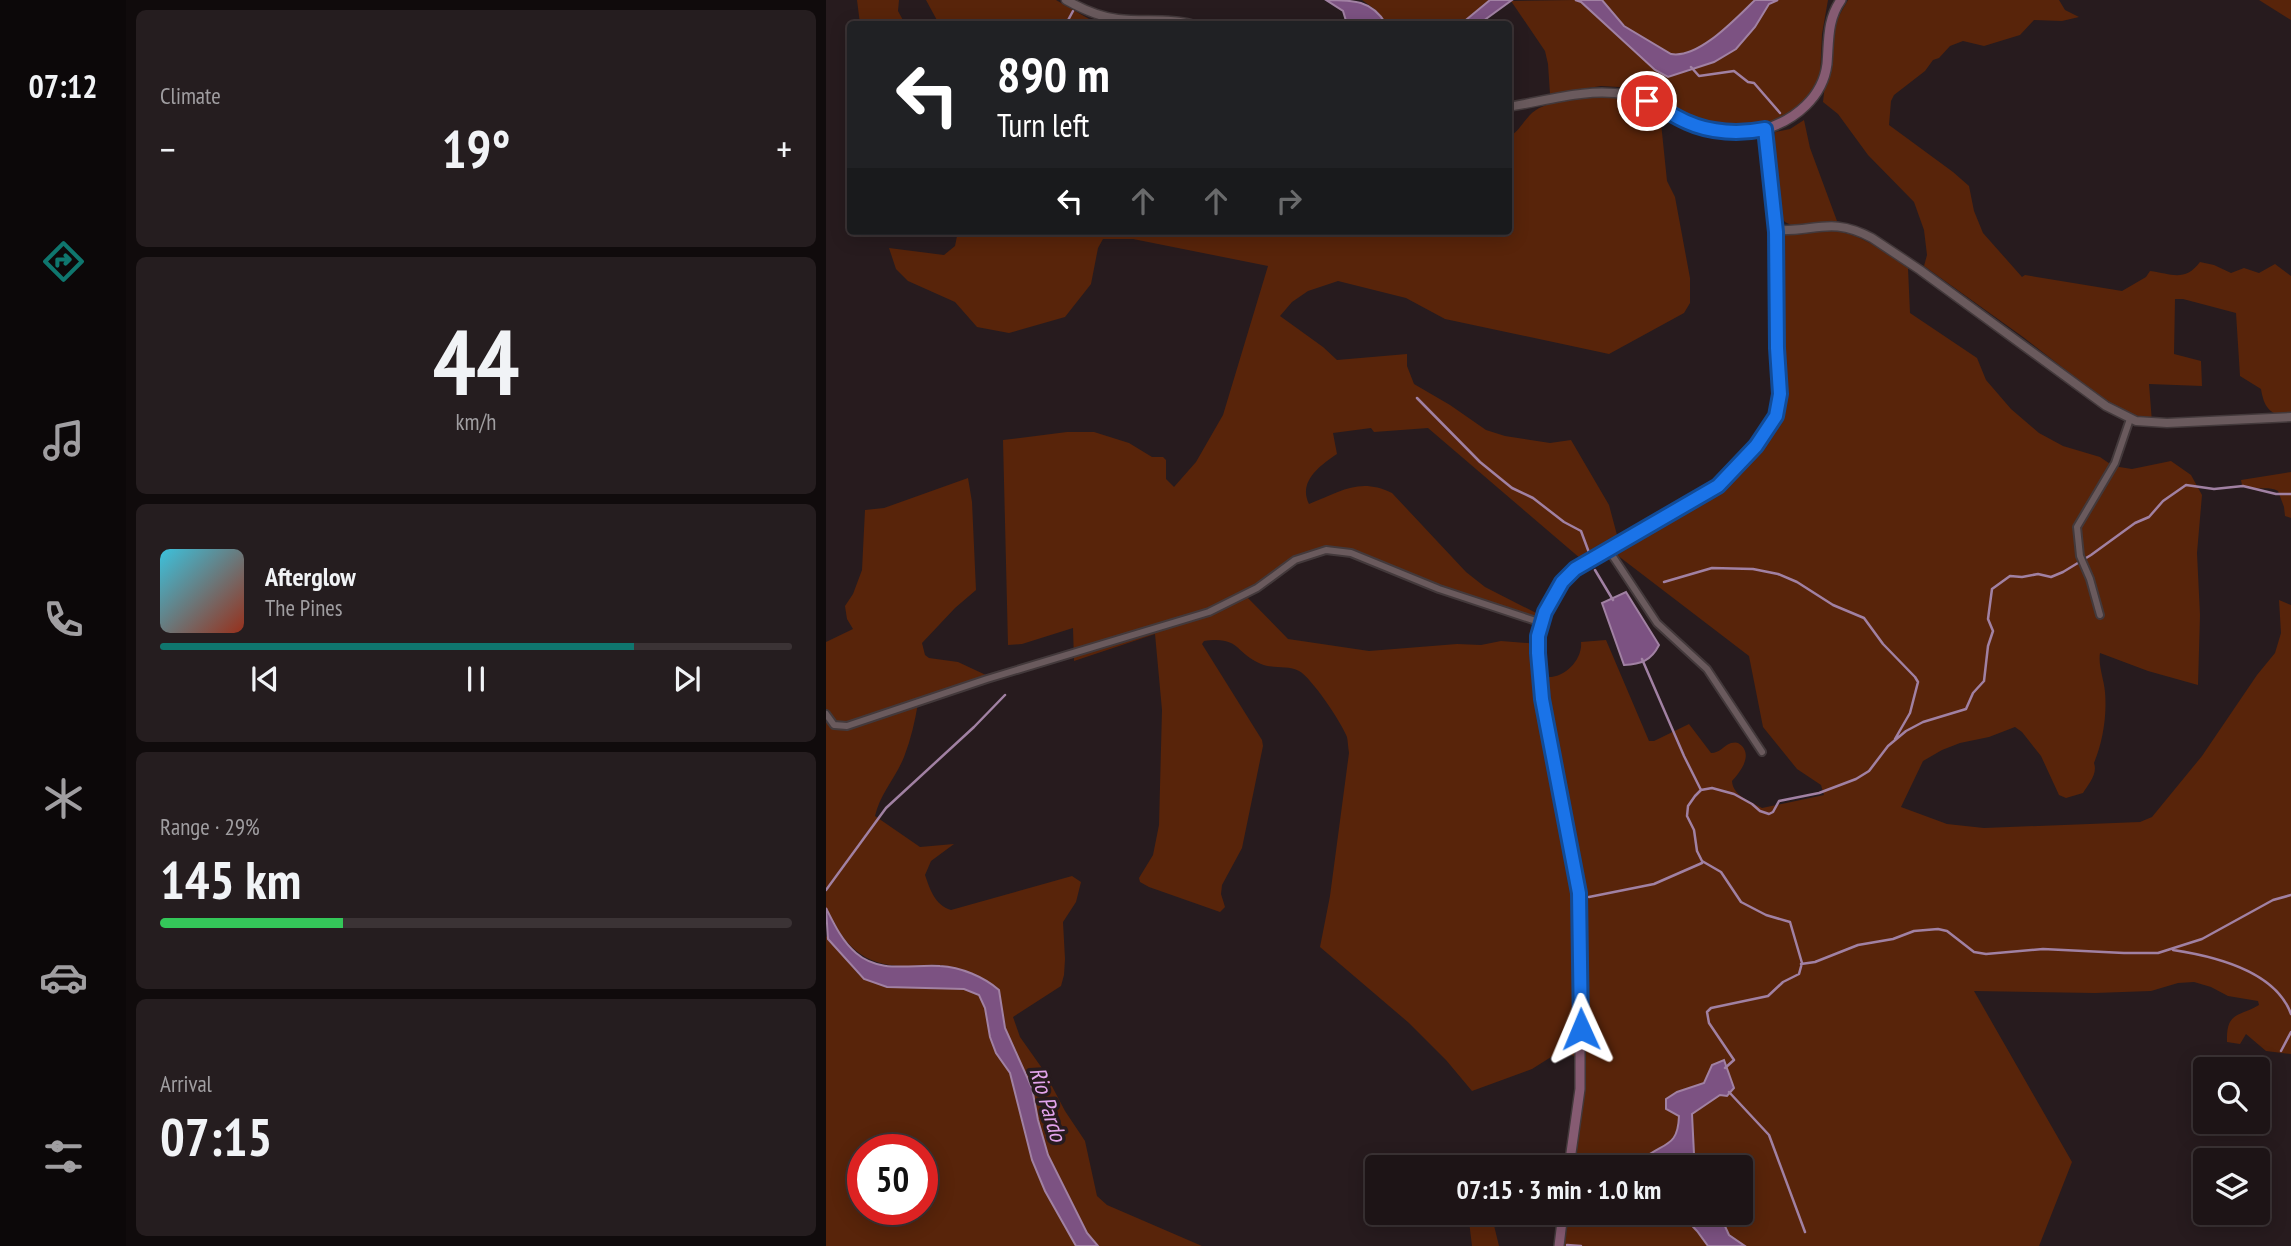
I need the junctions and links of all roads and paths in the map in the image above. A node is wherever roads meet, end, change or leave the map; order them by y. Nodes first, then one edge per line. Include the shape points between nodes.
1 (1066, 0) edge
2 (1841, 0) edge
3 (1174, 21) edge
4 (1512, 106) edge
5 (1765, 129) junction
6 (1776, 230) junction
7 (2291, 417) edge
8 (2130, 419) junction
9 (1608, 549) junction
10 (2100, 615) dead end
11 (1542, 623) junction
12 (826, 714) edge
13 (1762, 752) dead end
14 (1571, 1155) edge
15 (1562, 1225) edge
16 (1559, 1246) edge

1 - 3 street via 1108,18
2 - 5 main road via 1830,22 1826,69 1818,90 1789,119
4 - 5 street via 1611,93 1647,101 1707,129
5 - 6 main road
6 - 8 street via 1836,225 1864,234 2096,400
6 - 9 main road via 1780,394 1776,416 1724,481
7 - 8 street via 2167,423
8 - 10 street via 2115,463 2076,532
9 - 11 main road via 1562,582
9 - 13 street via 1657,623 1707,669
11 - 12 street via 1352,554 1326,550 1302,556 1245,595 1185,620 987,678 847,726 834,724
11 - 14 main road via 1538,636 1542,699 1580,912 1580,1089
15 - 16 main road

